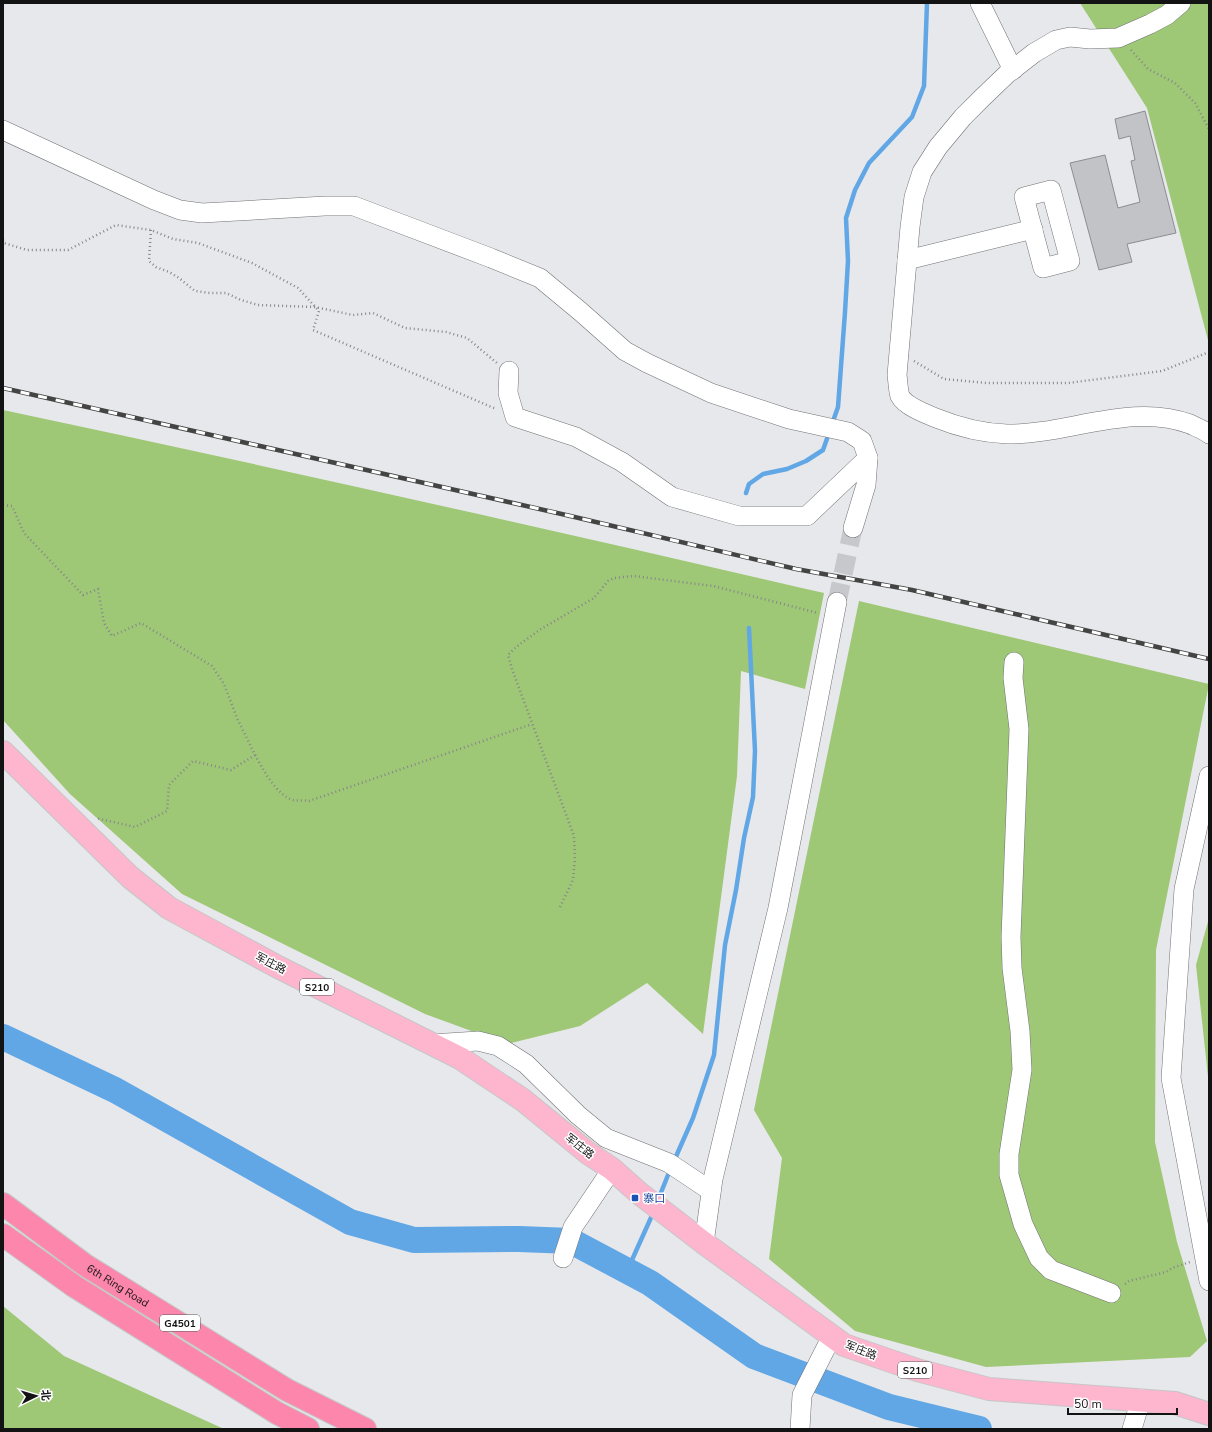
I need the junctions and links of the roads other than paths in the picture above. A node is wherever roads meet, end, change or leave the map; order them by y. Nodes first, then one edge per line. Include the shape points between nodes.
1 (980, 3) edge
2 (1181, 3) edge
3 (1013, 70) junction
4 (3, 130) edge
5 (1033, 229) dead end
6 (907, 260) junction
7 (509, 371) road end
8 (1209, 434) edge
9 (868, 458) junction
10 (853, 528) tunnel mouth
11 (836, 610) tunnel mouth
12 (1014, 662) dead end
13 (3, 752) edge
14 (1209, 776) edge
15 (431, 1044) junction
16 (612, 1169) junction
17 (711, 1191) junction
18 (3, 1204) edge
19 (3, 1235) edge
20 (704, 1243) junction
21 (563, 1258) dead end
22 (1209, 1281) edge
23 (1111, 1293) road end
24 (832, 1336) junction
25 (1141, 1399) junction
26 (1209, 1414) edge
27 (1133, 1426) edge
28 (308, 1429) edge
29 (365, 1429) edge
30 (800, 1429) edge

1 - 3 street
2 - 3 street via 1167,15 1118,38 1070,37 1056,40
3 - 6 street via 963,117 938,147 922,172 914,197
4 - 9 street via 180,210 202,213 354,206 540,278 625,351 711,393 789,419 848,432 862,441
5 - 6 street
6 - 8 street via 897,375 900,397 915,410 976,431 1008,434 1061,429 1117,418 1160,417 1176,419
7 - 9 street via 508,393 515,417 576,437 622,462 672,498 739,516 807,516
9 - 10 street via 866,485
11 - 17 street via 778,908
12 - 23 street via 1013,678 1019,729 1011,937 1022,1070 1009,1154 1009,1175 1022,1224 1039,1258 1051,1270
13 - 15 main road, 军庄路 / S210 via 130,877 169,908 278,968
14 - 22 street via 1184,889 1171,1078
15 - 16 main road, 军庄路 / S210 via 460,1058 522,1100
15 - 17 street via 478,1040 498,1046 526,1064 578,1115 606,1138 669,1163
16 - 20 main road, 军庄路 / S210
16 - 21 street via 574,1227
17 - 20 street
18 - 29 highway, 6th Ring Road / G4501 via 85,1265 287,1390
19 - 28 highway, G4501 via 74,1286 277,1413
20 - 24 main road, 军庄路 / S210
24 - 25 main road, 军庄路 / S210 via 844,1345 917,1370 989,1389
24 - 30 street via 802,1394
25 - 26 main road, 军庄路 / S210 via 1175,1403
25 - 27 street

